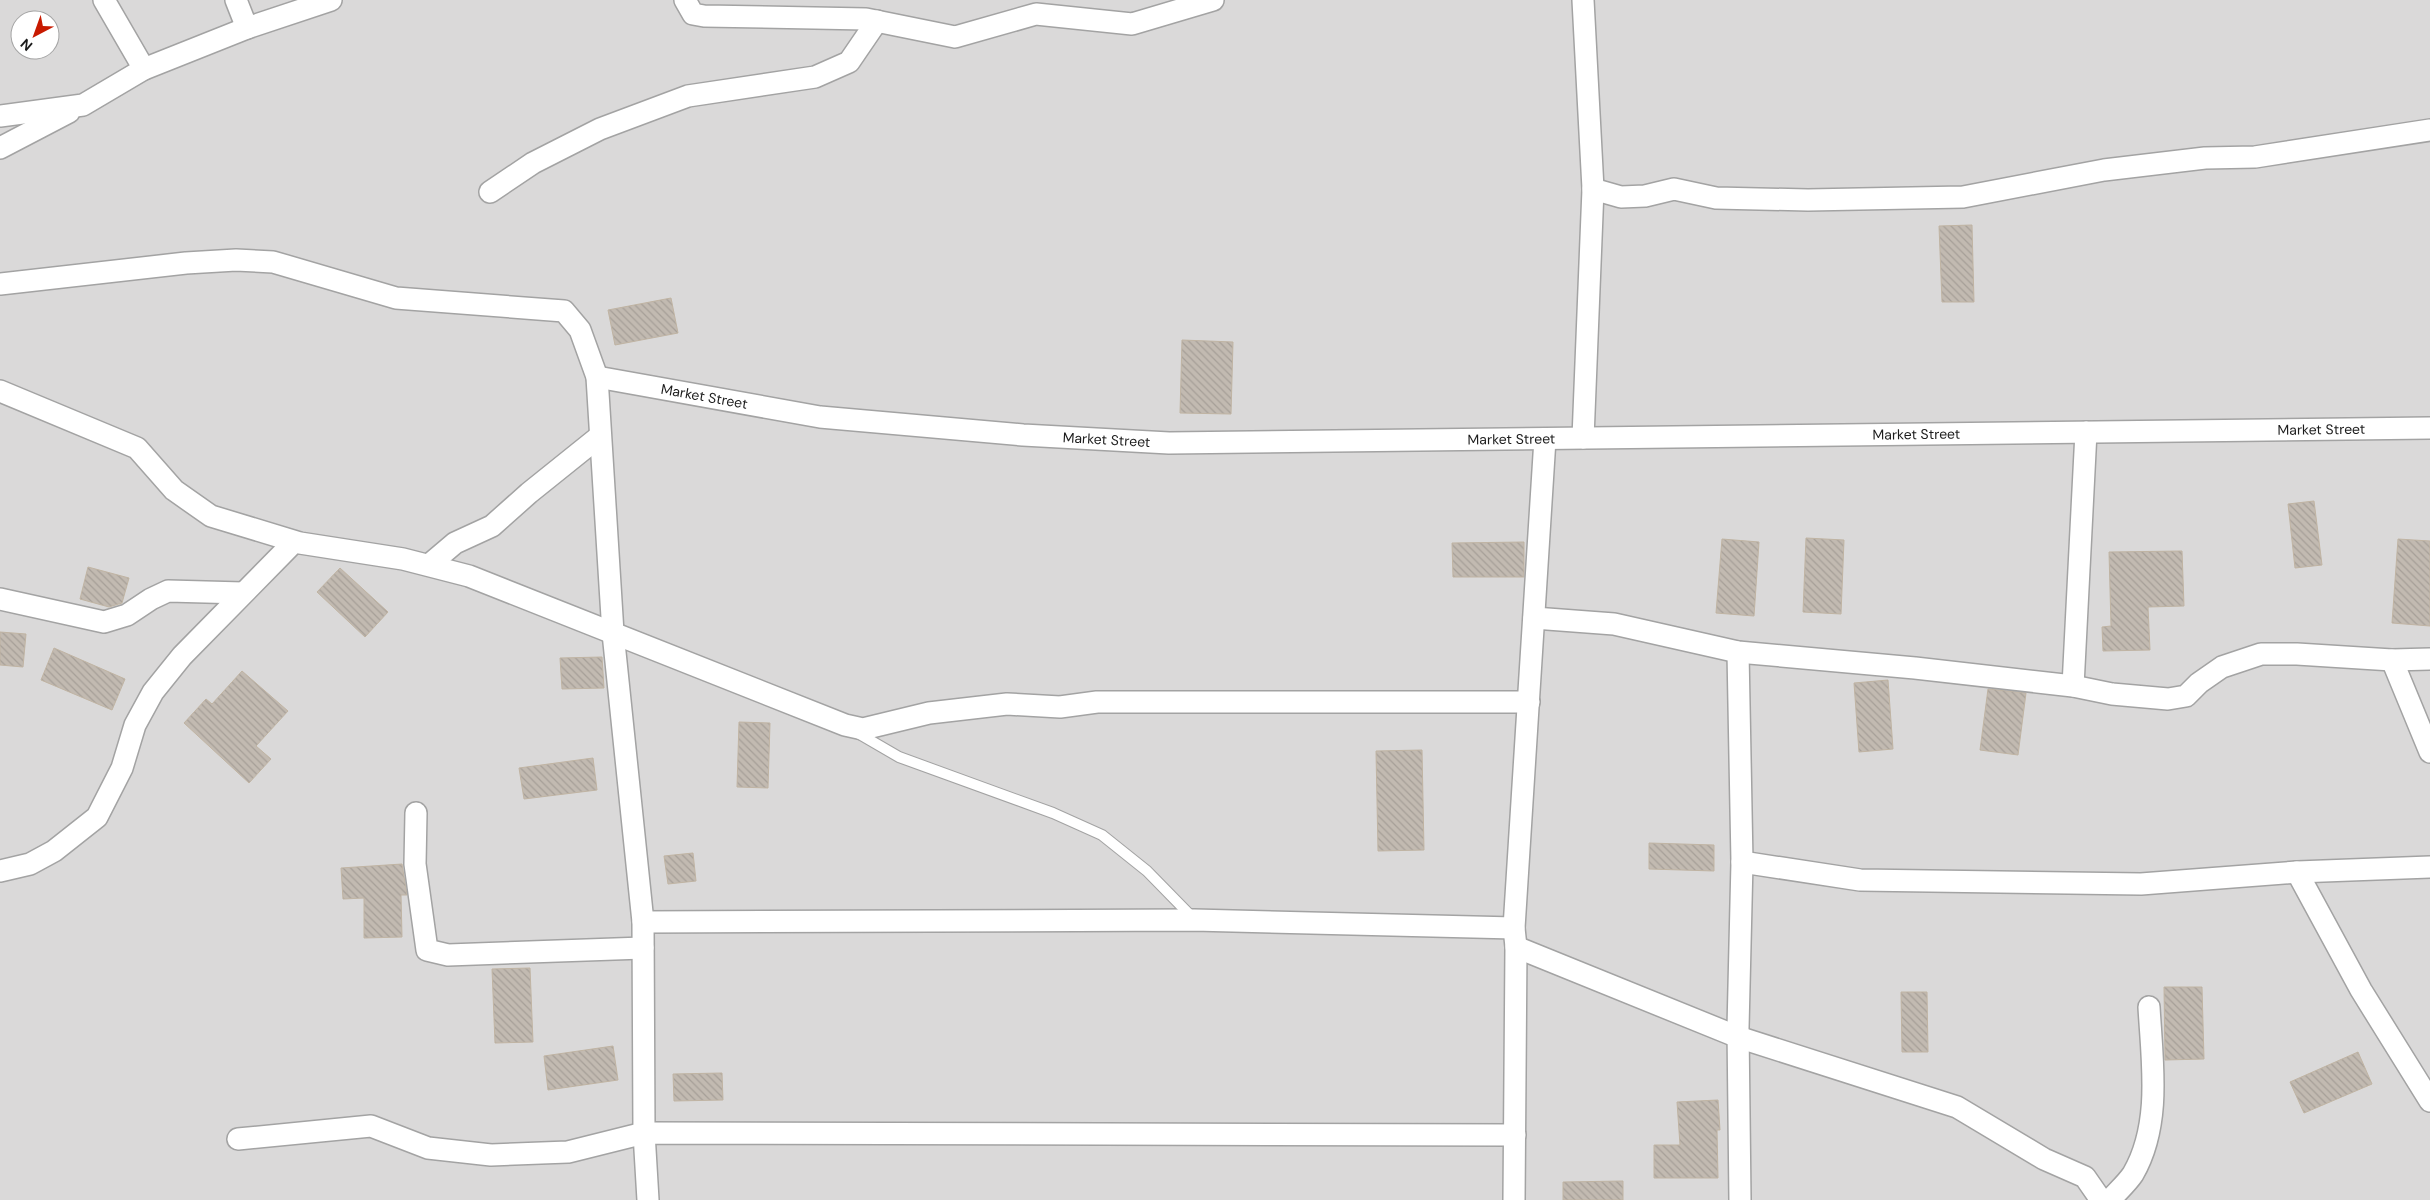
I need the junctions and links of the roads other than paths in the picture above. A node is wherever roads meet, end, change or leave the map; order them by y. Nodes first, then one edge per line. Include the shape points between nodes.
1 (104, 0) edge
2 (236, 0) edge
3 (330, 0) edge
4 (685, 0) edge
5 (1213, 0) edge
6 (1583, 0) edge
7 (876, 21) junction
8 (247, 28) junction
9 (144, 69) junction
10 (83, 105) junction
11 (0, 116) edge
12 (2430, 130) edge
13 (0, 148) edge
14 (1593, 189) junction
15 (490, 192) dead end
16 (0, 284) edge
17 (597, 378) junction
18 (3, 398) edge
19 (2430, 428) edge
20 (2086, 432) junction
21 (600, 436) junction
22 (1583, 438) junction
23 (1545, 439) junction
24 (294, 542) junction
25 (429, 566) junction
26 (243, 593) junction
27 (0, 599) edge
28 (1534, 618) junction
29 (612, 633) junction
30 (1738, 652) junction
31 (2430, 659) edge
32 (2392, 660) junction
33 (2073, 686) junction
34 (1529, 702) junction
35 (845, 725) junction
36 (2430, 752) edge
37 (416, 813) dead end
38 (1742, 862) junction
39 (2430, 867) edge
40 (0, 871) edge
41 (2297, 872) junction
42 (1194, 920) junction
43 (643, 922) junction
44 (1515, 938) junction
45 (643, 948) junction
46 (2149, 1007) dead end
47 (1738, 1037) junction
48 (2430, 1101) edge
49 (644, 1133) junction
50 (1515, 1135) junction
51 (238, 1139) dead end
52 (648, 1200) edge
53 (1514, 1200) edge
54 (1740, 1200) edge
55 (2101, 1200) edge
56 (2110, 1200) edge

1 - 9 street
2 - 8 street
3 - 8 street
4 - 7 street via 692,14 704,16
5 - 7 street via 1132,24 1036,14 955,37
6 - 14 street
7 - 15 street via 850,62 815,77 688,96 600,129 533,163
8 - 9 street
9 - 10 street
10 - 11 street
10 - 13 street
12 - 14 street via 2255,157 2205,158 2104,170 1964,197 1716,198 1674,189 1645,196 1621,197
14 - 22 street
16 - 17 street via 186,263 273,262 396,298 564,311 580,330
17 - 21 street
17 - 23 street, Market Street via 820,417 1023,435 1169,443
18 - 24 street via 137,448 174,490 211,516
19 - 20 street, Market Street
20 - 22 street, Market Street
20 - 33 street
21 - 25 street via 492,526 455,543
21 - 29 street
22 - 23 street, Market Street
23 - 28 street
24 - 25 street
24 - 26 street
25 - 29 street via 469,576
26 - 27 street via 168,591 127,615 104,622
26 - 40 street via 182,656 154,692 135,725 122,768 97,817 54,851 30,864
28 - 30 street via 1614,624
28 - 34 street
29 - 35 street
29 - 43 street
30 - 33 street
30 - 38 street
31 - 32 street
32 - 33 street via 2261,654 2222,667 2186,696 2168,699 2112,694
32 - 36 street
34 - 35 street via 1097,702 1060,707 1007,704 929,713 862,729
34 - 44 street
35 - 42 lane via 899,757 1053,813 1102,835 1146,871
37 - 45 street via 415,864 427,950 448,956
38 - 41 street via 1860,880 2141,884
38 - 47 street
39 - 41 street
41 - 48 street via 2361,990
42 - 43 street
42 - 44 street
43 - 45 street
44 - 47 street
44 - 50 street
45 - 49 street
46 - 56 street via 2154,1090 2146,1140 2133,1174
47 - 54 street
47 - 55 street via 1957,1107 2044,1159 2085,1177
49 - 50 street
49 - 51 street via 568,1152 491,1155 428,1148 371,1126
49 - 52 street
50 - 53 street

